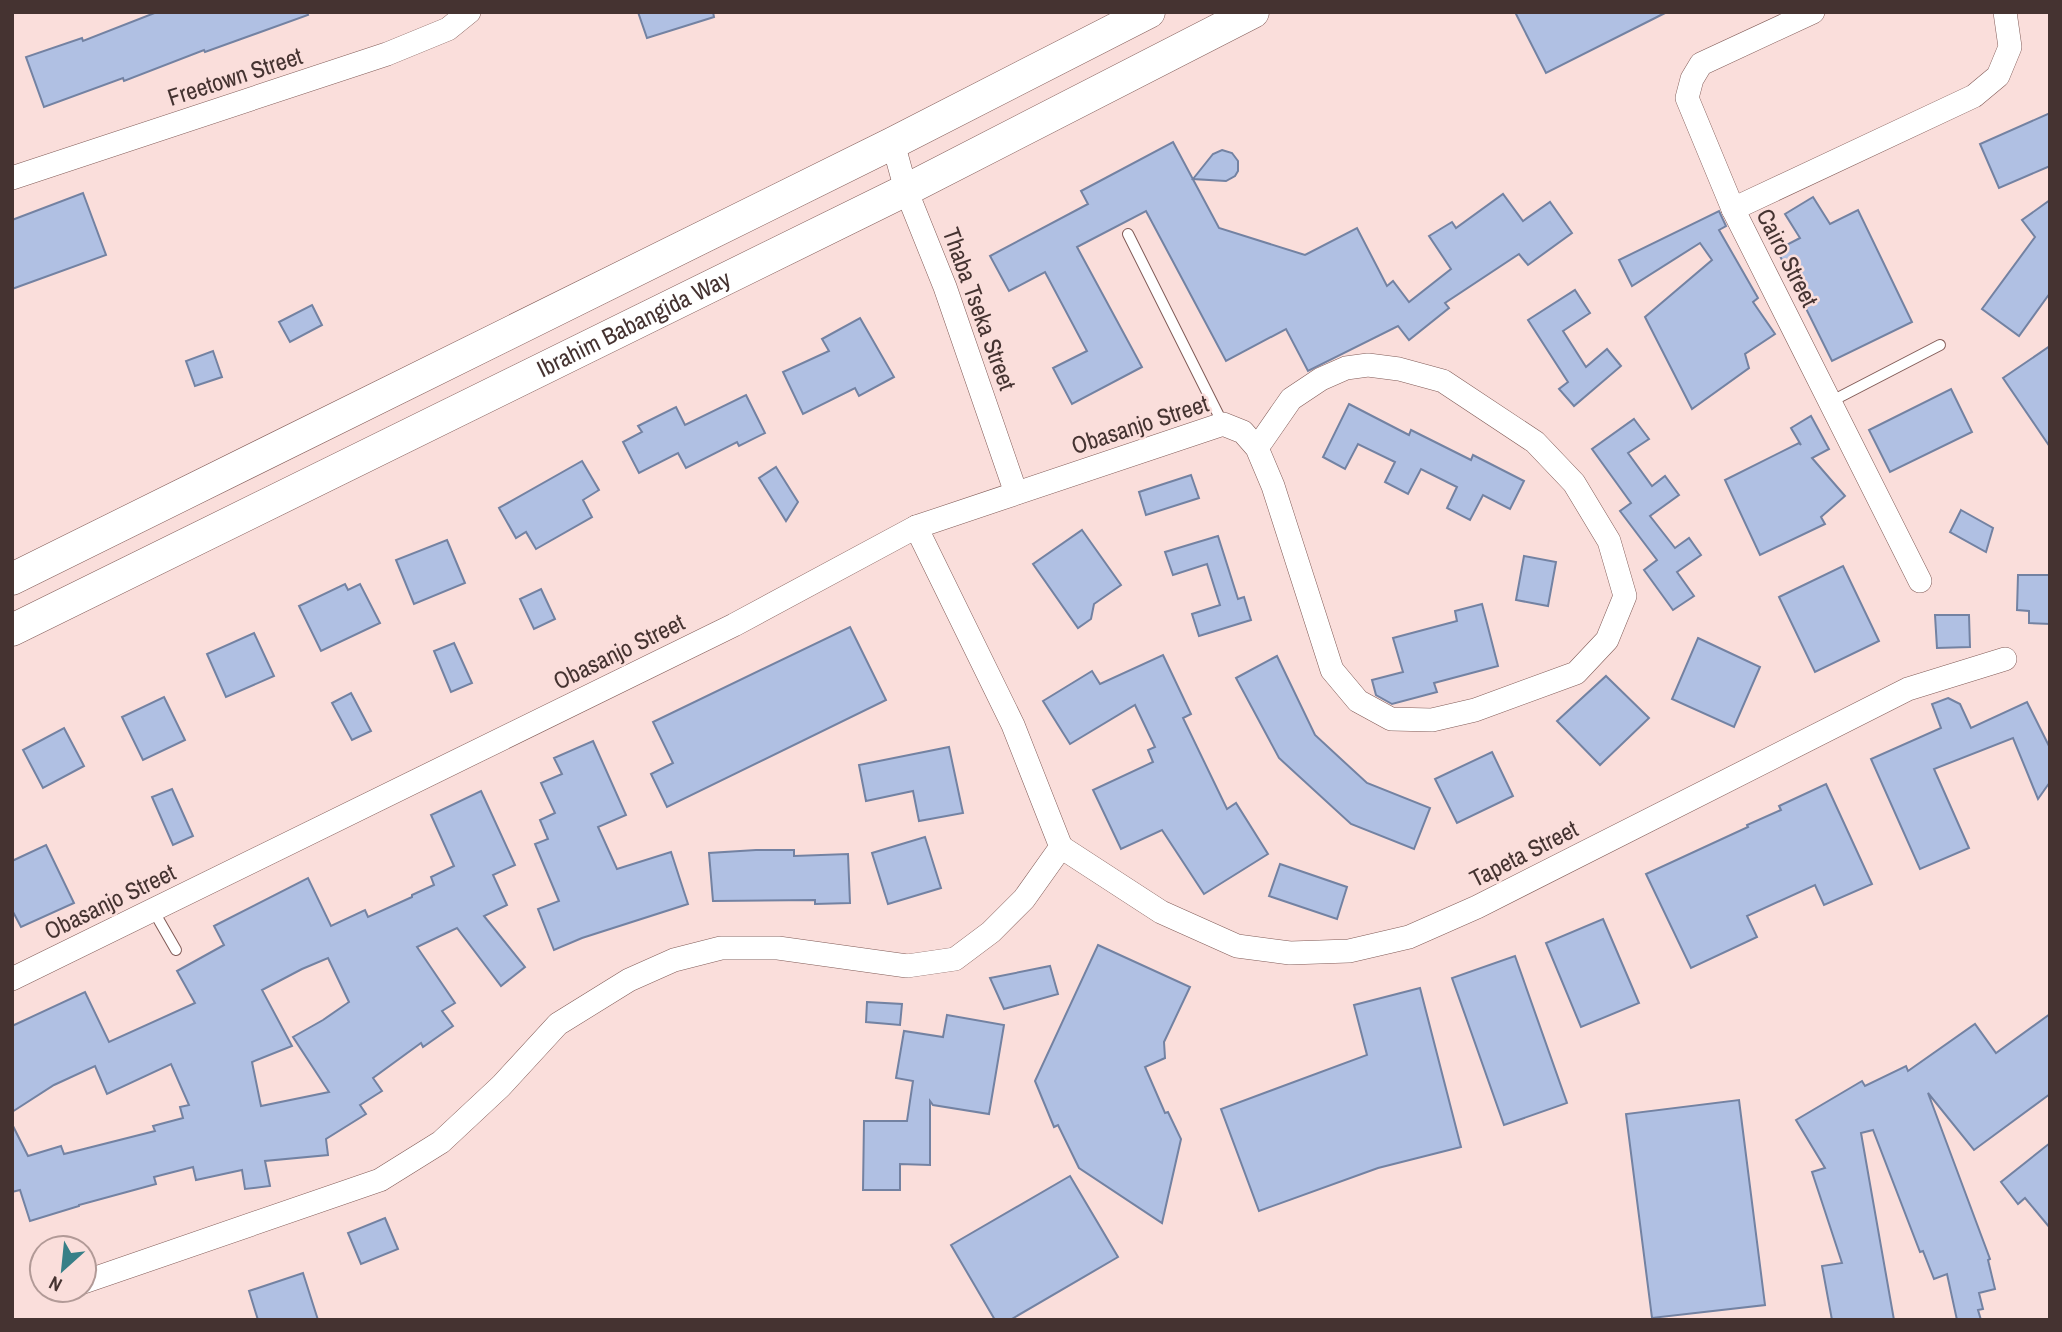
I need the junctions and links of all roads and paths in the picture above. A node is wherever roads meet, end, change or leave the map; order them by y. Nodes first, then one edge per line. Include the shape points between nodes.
1 (469, 12) edge
2 (1149, 12) edge
3 (1253, 12) edge
4 (1813, 12) edge
5 (2005, 12) edge
6 (892, 144) junction
7 (12, 178) edge
8 (906, 190) junction
9 (1733, 209) junction
10 (1128, 234) dead end
11 (1940, 345) dead end
12 (1830, 402) junction
13 (1223, 424) junction
14 (1257, 448) junction
15 (1016, 493) junction
16 (916, 527) junction
17 (12, 579) edge
18 (1920, 581) dead end
19 (12, 630) edge
20 (2005, 659) dead end
21 (1060, 846) junction
22 (153, 909) junction
23 (176, 950) dead end
24 (12, 979) edge
25 (98, 1277) edge

1 - 7 street, Freetown Street via 448,29 387,54
2 - 6 main road, Ibrahim Babangida Way
3 - 8 main road, Ibrahim Babangida Way
4 - 9 street, Cairo Street via 1702,64 1692,79 1687,98
5 - 9 street via 2010,47 1998,76 1974,96
6 - 8 street, Thaba Tseka Street
6 - 17 main road, Ibrahim Babangida Way
8 - 15 street, Thaba Tseka Street via 945,287
8 - 19 main road, Ibrahim Babangida Way
9 - 12 street, Cairo Street
10 - 13 lane
11 - 12 lane
12 - 18 street, Cairo Street
13 - 14 street, Obasanjo Street via 1243,432
13 - 15 street, Obasanjo Street
14 - 14 street, Obasanjo Street via 1291,399 1346,368 1378,366 1443,381 1535,442 1574,483 1609,541 1625,596 1607,640 1576,673 1432,720 1391,719 1358,701 1332,670
15 - 16 street, Obasanjo Street
16 - 21 street via 1013,725
16 - 22 street, Obasanjo Street via 734,625
20 - 21 street, Tapeta Street via 1908,689 1466,912 1409,937 1349,951 1290,953 1237,946 1161,912
21 - 25 street via 1024,899 955,959 907,966 778,948 721,948 674,960 629,980 558,1024 441,1142 380,1181
22 - 23 lane
22 - 24 street, Obasanjo Street

